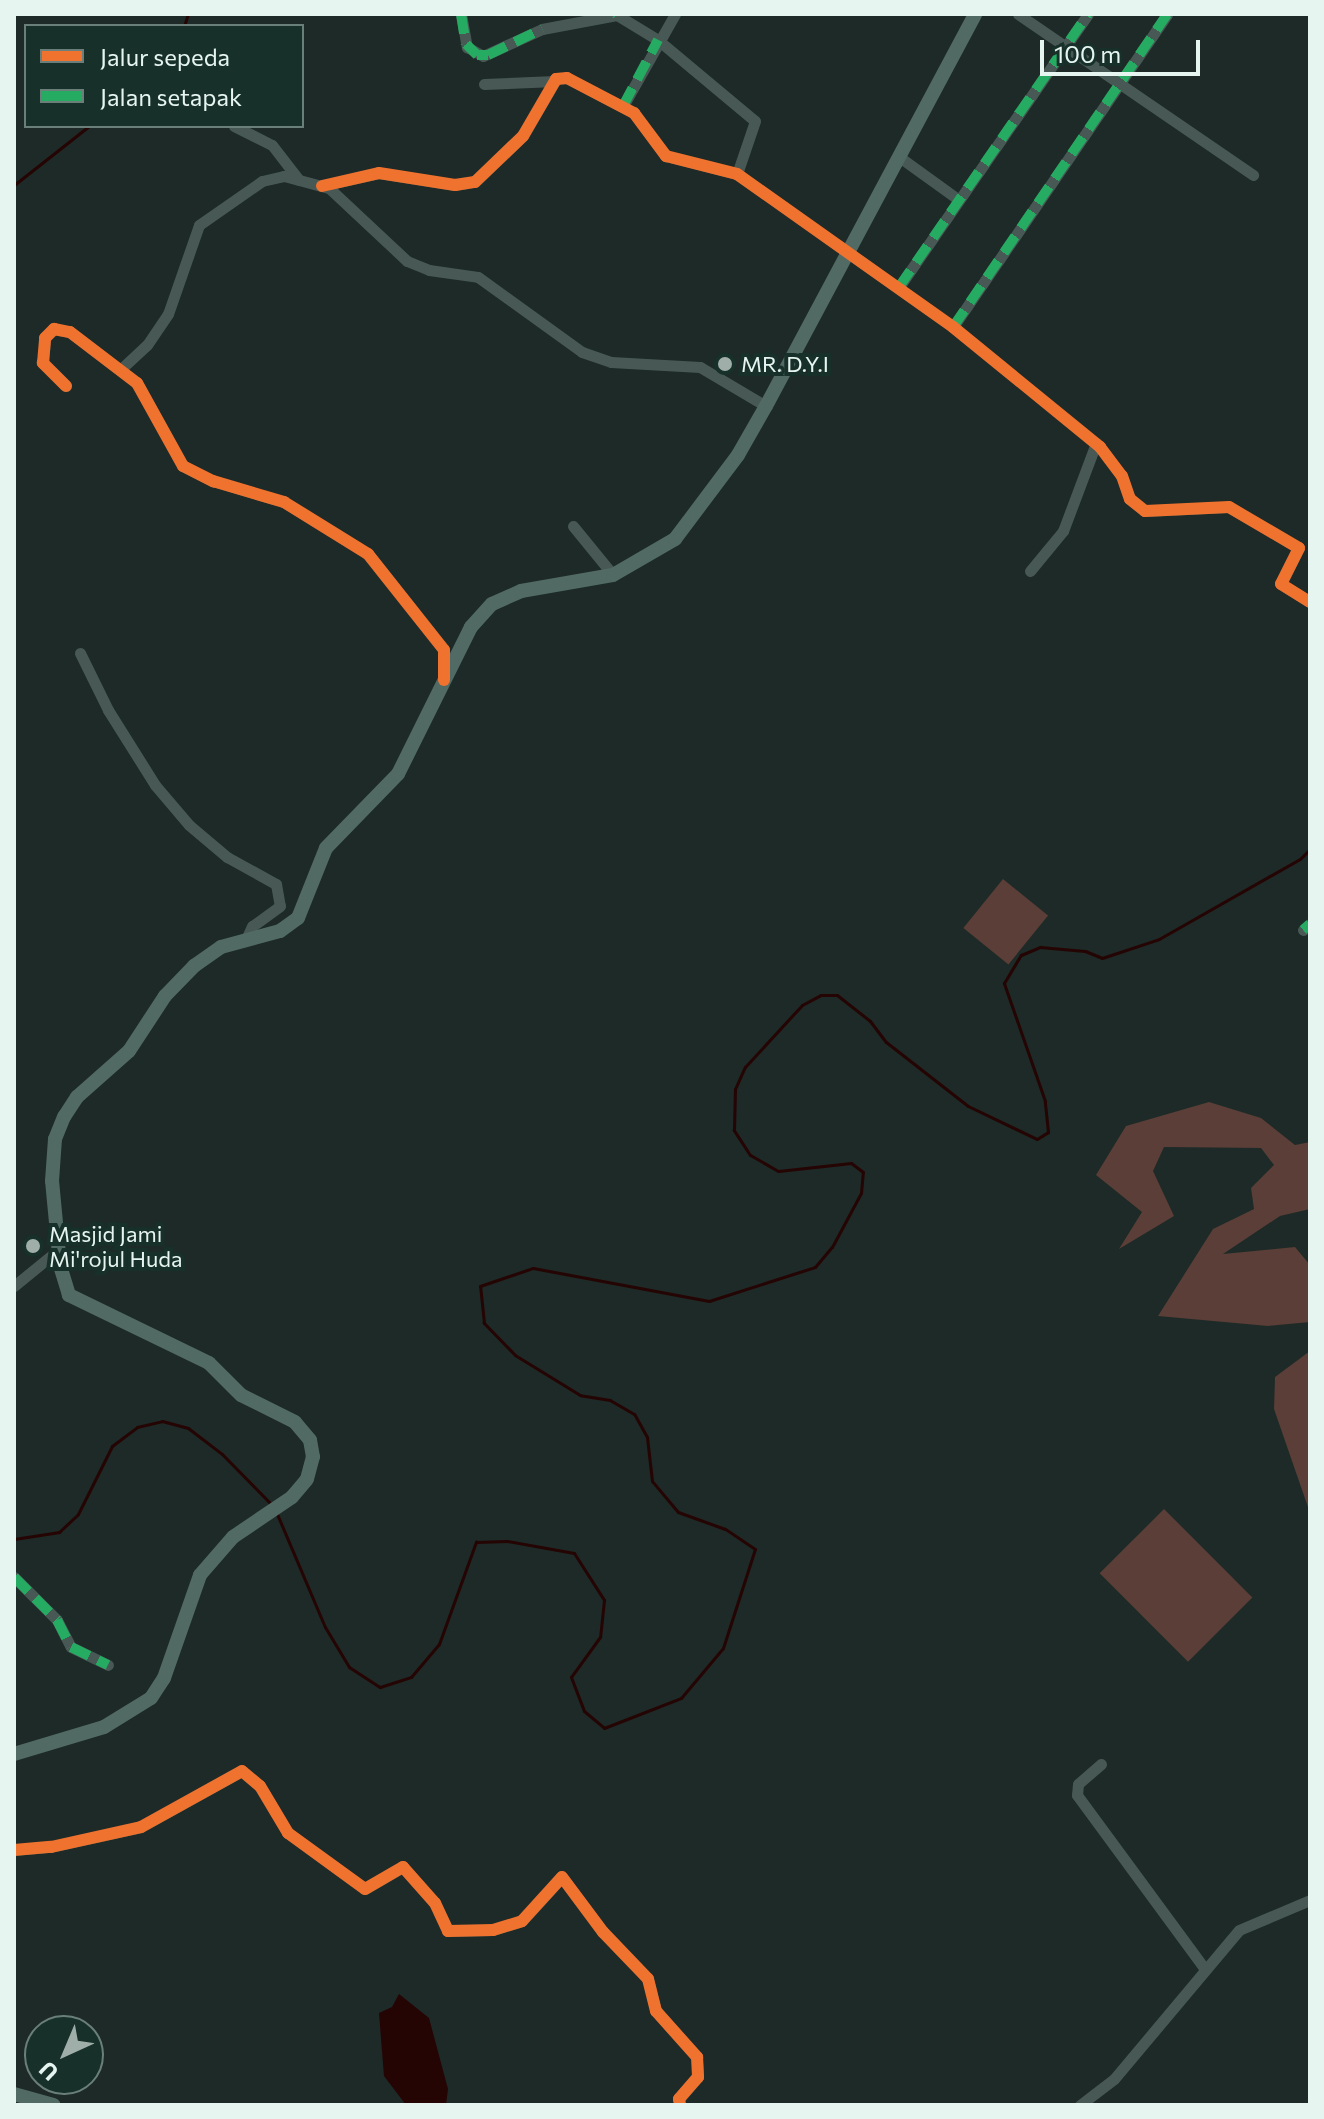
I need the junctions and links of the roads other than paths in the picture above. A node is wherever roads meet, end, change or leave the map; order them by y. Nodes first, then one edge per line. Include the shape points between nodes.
1 (461, 14) edge
2 (616, 14) edge
3 (675, 14) edge
4 (975, 14) edge
5 (1018, 14) edge
6 (1088, 14) edge
7 (1167, 14) edge
8 (658, 40) junction
9 (1067, 48) junction
10 (555, 81) junction
11 (1119, 81) junction
12 (484, 84) dead end
13 (623, 106) junction
14 (238, 128) edge
15 (898, 156) junction
16 (737, 174) junction
17 (1253, 175) dead end
18 (302, 184) junction
19 (322, 186) junction
20 (959, 200) junction
21 (848, 252) junction
22 (899, 287) junction
23 (953, 327) junction
24 (121, 369) junction
25 (66, 386) dead end
26 (766, 406) junction
27 (1096, 443) junction
28 (573, 526) dead end
29 (1030, 571) dead end
30 (613, 575) junction
31 (1310, 602) edge
32 (80, 653) dead end
33 (444, 680) junction
34 (247, 937) junction
35 (58, 1250) junction
36 (14, 1286) edge
37 (14, 1577) edge
38 (108, 1665) dead end
39 (14, 1754) edge
40 (1101, 1764) dead end
41 (14, 1850) edge
42 (1310, 1900) edge
43 (1205, 1969) junction
44 (14, 2094) edge
45 (54, 2105) edge
46 (680, 2105) edge
47 (1080, 2105) edge

1 - 2 street via 467,47 483,56 542,29
2 - 8 street
3 - 8 street
4 - 15 main road
5 - 9 street
6 - 9 street
7 - 11 street
8 - 13 street
8 - 16 street via 755,121
9 - 11 street
9 - 20 street
10 - 12 street
10 - 13 street via 567,78
10 - 19 street via 523,136 475,182 455,185 379,173
11 - 17 street
11 - 23 street
13 - 16 street via 639,118 666,156
14 - 18 street via 272,145
15 - 20 street
15 - 21 main road
16 - 21 street
18 - 19 street
18 - 24 street via 271,177 199,225 168,314 147,345
19 - 26 street via 407,261 478,277 582,352 611,362 700,367
20 - 22 street
21 - 22 street
21 - 26 main road
22 - 23 street
23 - 27 street
24 - 25 street via 70,332 54,329 45,338 43,363
24 - 33 street via 145,393 183,466 213,481 284,502 368,554 444,650
26 - 30 main road via 738,455 675,539
27 - 29 street via 1063,531
27 - 31 street via 1122,476 1130,499 1145,511 1229,507 1299,548 1281,584
28 - 30 street
30 - 33 main road via 497,599 471,627
32 - 34 street via 124,738 181,815 227,857 276,884 280,906 252,926
33 - 34 main road via 398,774 326,848 298,918 280,931
34 - 35 main road via 194,966 165,996 129,1051 77,1097 64,1117 55,1139 52,1181
35 - 36 street
35 - 39 main road via 63,1283 80,1303 199,1358 241,1395 305,1431 313,1457 307,1479 292,1497 245,1527 196,1582 164,1678 151,1698 104,1727
37 - 38 street via 57,1620 71,1647
40 - 43 street via 1078,1784 1077,1795
41 - 46 street via 141,1827 242,1771 260,1786 288,1833 365,1889 403,1867 435,1903 448,1931 493,1930 522,1921 562,1877 603,1932 648,1979 656,2011 697,2057 699,2075 679,2099
42 - 43 street via 1239,1930
43 - 47 street via 1114,2079
44 - 45 main road

